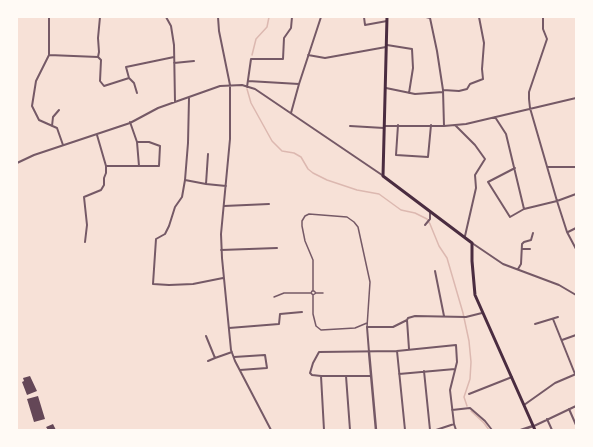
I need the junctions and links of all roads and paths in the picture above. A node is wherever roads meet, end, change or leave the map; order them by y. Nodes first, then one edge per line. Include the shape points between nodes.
1 (49, 17) edge
2 (100, 17) edge
3 (166, 17) edge
4 (218, 17) edge
5 (292, 17) edge
6 (321, 17) edge
7 (364, 17) edge
8 (426, 17) edge
9 (479, 17) edge
10 (543, 17) edge
11 (387, 19) edge
12 (387, 46) junction
13 (50, 55) junction
14 (308, 55) junction
15 (98, 57) junction
16 (174, 57) junction
17 (194, 60) dead end
18 (174, 63) junction
19 (129, 78) junction
20 (248, 81) junction
21 (299, 84) junction
22 (230, 85) junction
23 (247, 87) junction
24 (386, 88) junction
25 (443, 91) junction
26 (137, 93) dead end
27 (409, 93) junction
28 (189, 98) junction
29 (576, 98) edge
30 (174, 102) junction
31 (530, 108) junction
32 (59, 110) dead end
33 (291, 114) junction
34 (496, 117) junction
35 (130, 122) junction
36 (431, 125) junction
37 (455, 125) junction
38 (52, 126) junction
39 (350, 126) dead end
40 (398, 126) junction
41 (444, 126) junction
42 (385, 127) junction
43 (97, 135) junction
44 (138, 142) junction
45 (63, 145) junction
46 (208, 154) dead end
47 (17, 163) edge
48 (106, 166) junction
49 (139, 166) junction
50 (548, 167) junction
51 (576, 167) edge
52 (515, 168) junction
53 (383, 176) junction
54 (185, 180) junction
55 (206, 184) junction
56 (226, 186) junction
57 (576, 194) edge
58 (557, 201) junction
59 (269, 204) dead end
60 (224, 206) junction
61 (524, 209) junction
62 (430, 211) junction
63 (425, 225) dead end
64 (576, 228) edge
65 (567, 232) junction
66 (533, 233) dead end
67 (465, 236) junction
68 (532, 240) junction
69 (535, 240) dead end
70 (86, 242) dead end
71 (472, 242) junction
72 (277, 248) dead end
73 (522, 249) junction
74 (530, 249) dead end
75 (576, 249) edge
76 (222, 250) junction
77 (518, 269) junction
78 (434, 271) dead end
79 (223, 278) junction
80 (313, 290) junction
81 (311, 293) junction
82 (316, 293) junction
83 (323, 293) dead end
84 (313, 295) junction
85 (576, 295) edge
86 (274, 297) dead end
87 (302, 312) dead end
88 (482, 313) junction
89 (445, 317) junction
90 (558, 317) dead end
91 (553, 319) junction
92 (407, 320) junction
93 (367, 322) junction
94 (535, 324) dead end
95 (367, 327) junction
96 (229, 328) junction
97 (576, 335) edge
98 (206, 336) dead end
99 (562, 340) junction
100 (409, 349) junction
101 (397, 351) junction
102 (232, 352) junction
103 (369, 352) junction
104 (234, 357) junction
105 (216, 358) junction
106 (208, 361) dead end
107 (455, 369) junction
108 (240, 370) junction
109 (424, 371) junction
110 (399, 374) junction
111 (576, 374) edge
112 (321, 376) junction
113 (346, 376) junction
114 (370, 376) junction
115 (512, 377) junction
116 (469, 394) dead end
117 (524, 405) junction
118 (576, 406) edge
119 (569, 409) junction
120 (452, 410) junction
121 (547, 419) junction
122 (454, 424) junction
123 (576, 425) edge
124 (534, 426) junction
125 (271, 430) edge
126 (324, 430) edge
127 (350, 430) edge
128 (376, 430) edge
129 (405, 430) edge
130 (430, 430) edge
131 (436, 430) edge
132 (456, 430) edge
133 (492, 430) edge
134 (521, 430) edge
135 (536, 430) edge
136 (552, 430) edge

1 - 13 street
2 - 15 street
3 - 16 street via 171,26
4 - 22 street
5 - 20 street via 291,28 284,38 283,59 252,59
6 - 14 street
7 - 11 street via 364,25
8 - 25 street via 430,18
9 - 25 street via 484,43 483,79 459,92
10 - 31 street via 543,29 547,39 529,92
11 - 12 main road
12 - 14 street via 325,58
12 - 24 main road
12 - 27 street via 412,49 413,68
13 - 15 street
13 - 38 street via 36,81 32,106 39,120
14 - 21 street
15 - 19 street via 100,81 104,86
16 - 18 street
16 - 19 street via 126,67
17 - 18 street
18 - 30 street
19 - 26 street via 134,83
20 - 21 street
20 - 23 street
21 - 33 street
22 - 23 street
22 - 28 street via 220,86
22 - 56 street via 230,139
23 - 33 street via 255,89
24 - 27 street
24 - 42 main road
25 - 27 street
25 - 41 street
28 - 30 street
28 - 54 street
29 - 31 street
30 - 35 street
31 - 34 street
31 - 50 street
32 - 38 street via 53,117
33 - 53 street
34 - 37 street
34 - 52 street via 506,134
35 - 43 street
35 - 44 street
36 - 40 street
36 - 40 street via 428,157 396,155
36 - 41 street
37 - 41 street
37 - 67 street via 485,159 475,175 476,188
38 - 45 street via 57,128
39 - 42 street
40 - 42 street
42 - 53 main road
43 - 45 street
43 - 48 street
44 - 49 street
44 - 49 street via 160,146 159,166
45 - 47 street
46 - 55 street
48 - 49 street
48 - 70 street via 101,190 84,196
50 - 51 street
50 - 58 street
52 - 61 street
52 - 61 street via 488,182 510,217
53 - 62 main road
54 - 55 street
54 - 79 street via 182,197 175,207 169,226 165,234 156,239 153,284 194,284
55 - 56 street
56 - 60 street
57 - 58 street
58 - 61 street
58 - 65 street
59 - 60 street
60 - 76 street
62 - 63 street via 430,219
62 - 67 main road
64 - 65 street
65 - 75 street
66 - 68 street
67 - 71 main road
68 - 69 street
68 - 73 street via 524,242
71 - 77 street via 503,264
71 - 88 main road via 475,295
72 - 76 street
73 - 74 street
73 - 77 street
76 - 79 street
77 - 85 street
78 - 89 street
79 - 96 street
80 - 81 street
80 - 82 street
80 - 93 street via 313,260 305,241 302,221 309,214 346,216 358,227 370,282
81 - 84 street
81 - 86 street via 284,293
82 - 83 street
82 - 84 street
84 - 93 street via 314,320 321,330 355,328
87 - 96 street via 280,314 279,324
88 - 89 street via 466,317
88 - 115 main road
89 - 92 street via 416,316
90 - 91 street
91 - 94 street
91 - 99 street
92 - 95 street via 393,327
92 - 100 street
93 - 95 street
95 - 103 street
96 - 102 street
97 - 99 street
98 - 105 street
99 - 111 street
100 - 101 street
100 - 107 street via 456,345
101 - 103 street
101 - 110 street
102 - 104 street
102 - 105 street
103 - 112 street via 319,352 310,372 312,376
103 - 114 street
104 - 108 street
104 - 108 street via 266,355 267,368
105 - 106 street
107 - 109 street
107 - 120 street via 450,390
108 - 125 street
109 - 110 street
109 - 130 street
110 - 129 street
111 - 117 street via 555,383
112 - 113 street
112 - 126 street
113 - 114 street
113 - 127 street
114 - 128 street
115 - 116 street
115 - 117 main road
117 - 124 main road
118 - 119 street
119 - 121 street
119 - 123 street
120 - 122 street
120 - 133 street via 470,408
121 - 124 street
121 - 136 street
122 - 131 street
122 - 132 street
124 - 134 street
124 - 135 main road

